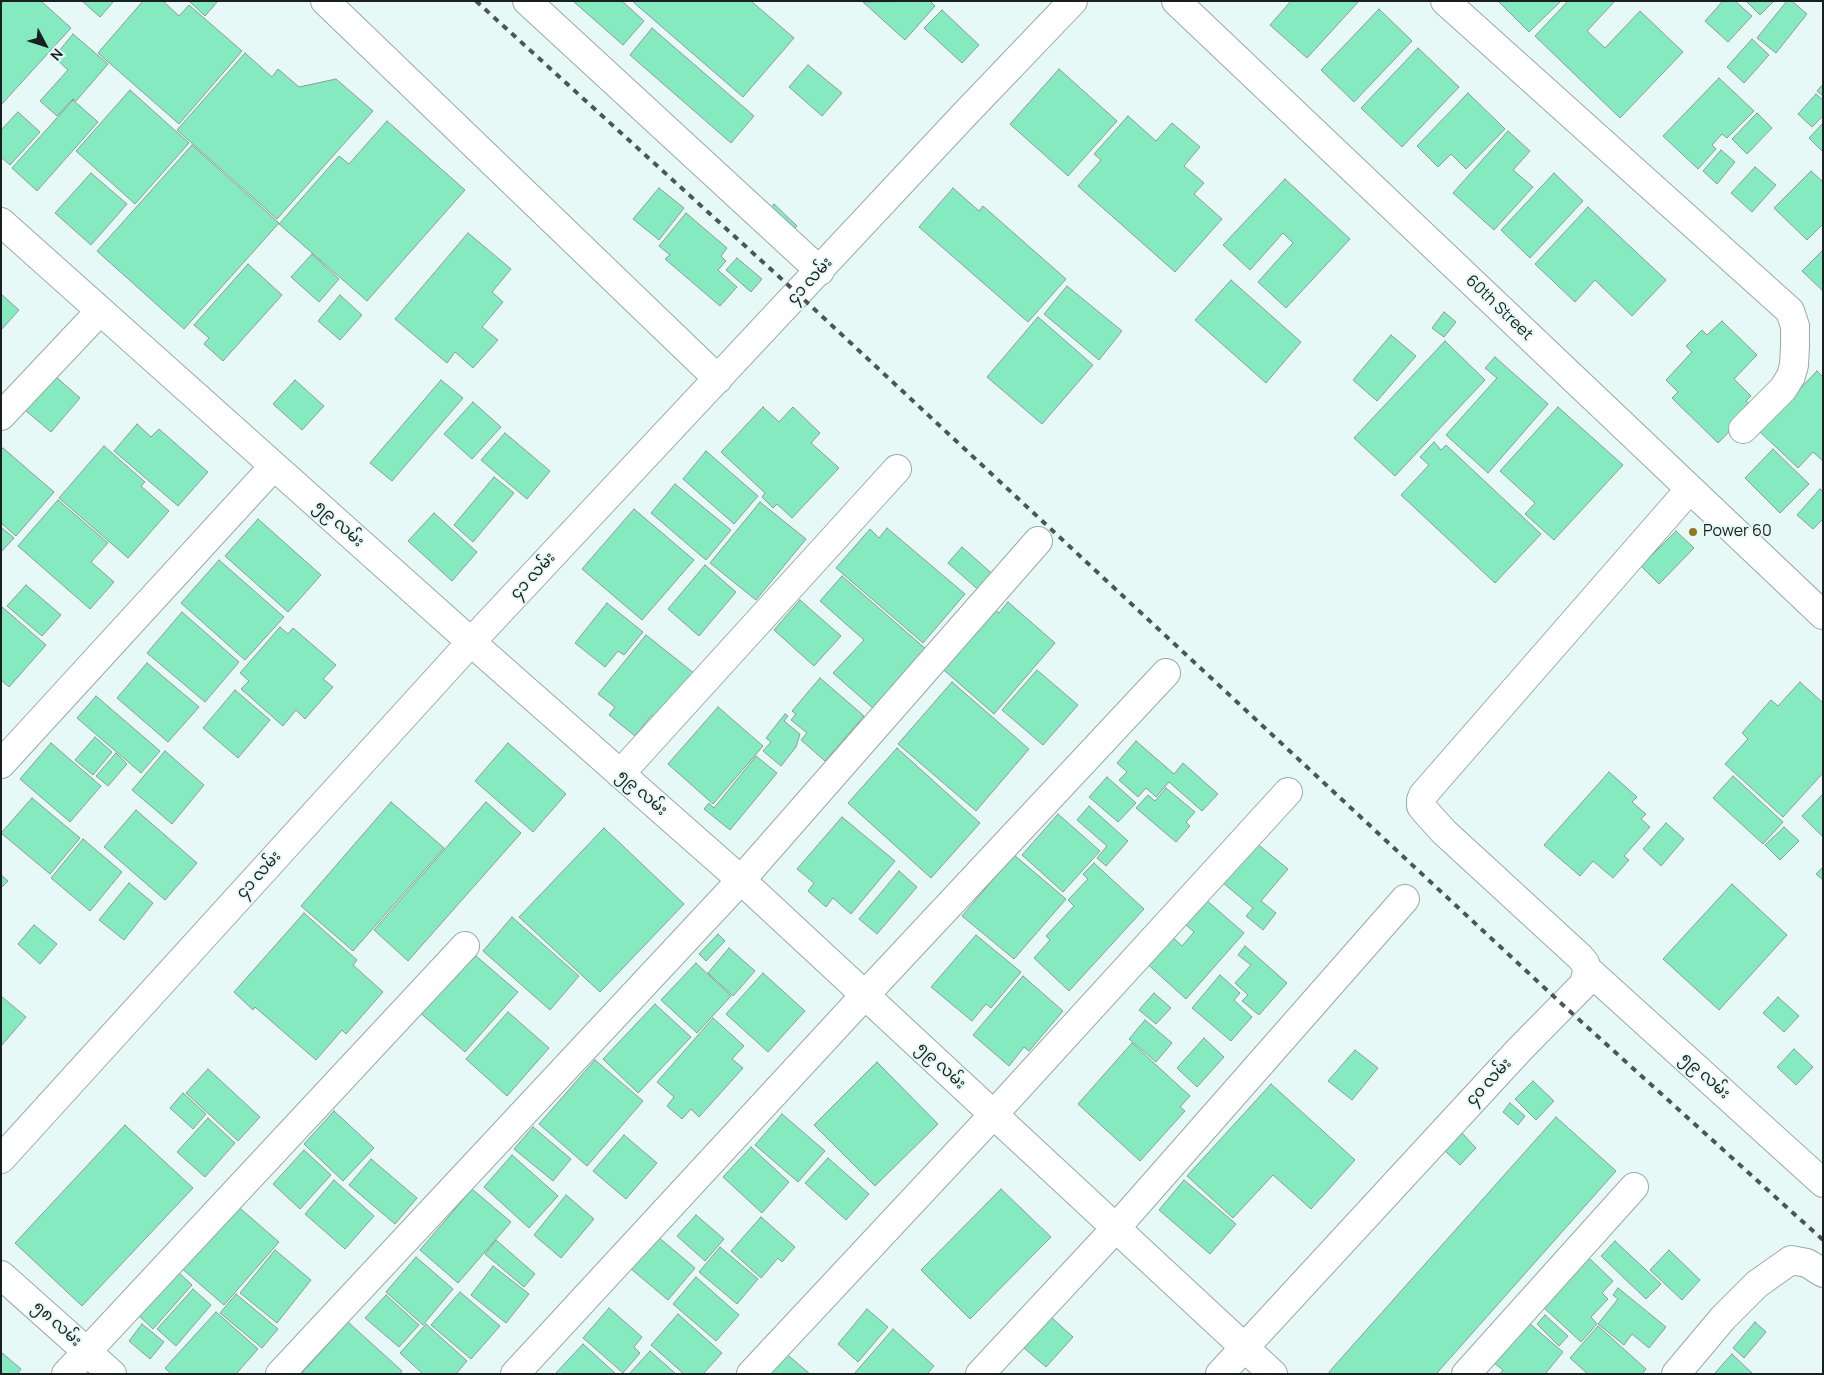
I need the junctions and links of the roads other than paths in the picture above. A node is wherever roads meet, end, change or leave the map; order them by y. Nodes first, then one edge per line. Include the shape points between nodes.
1 (325, 1) edge
2 (527, 1) edge
3 (1073, 1) edge
4 (1176, 1) edge
5 (1461, 7) edge
6 (1, 222) edge
7 (820, 271) junction
8 (100, 311) junction
9 (718, 379) junction
10 (1, 416) edge
11 (1743, 429) dead end
12 (274, 466) junction
13 (898, 469) dead end
14 (1689, 490) junction
15 (1038, 541) dead end
16 (1822, 614) edge
17 (471, 642) junction
18 (1166, 673) dead end
19 (1, 764) edge
20 (620, 774) junction
21 (1288, 792) dead end
22 (741, 880) junction
23 (1405, 899) dead end
24 (465, 946) dead end
25 (1587, 969) junction
26 (865, 995) junction
27 (993, 1115) junction
28 (1, 1159) edge
29 (1823, 1183) edge
30 (1634, 1187) dead end
31 (1115, 1229) junction
32 (1823, 1273) edge
33 (1, 1274) edge
34 (1244, 1347) junction
35 (88, 1352) junction
36 (66, 1374) edge
37 (112, 1374) edge
38 (280, 1374) edge
39 (515, 1374) edge
40 (750, 1374) edge
41 (980, 1374) edge
42 (1220, 1374) edge
43 (1273, 1374) edge
44 (1466, 1374) edge
45 (1676, 1374) edge

1 - 9 street
2 - 7 street
3 - 7 street, ၄၁ လမ်း
4 - 14 street, 60th Street
5 - 11 street via 1790,311 1796,346 1791,376 1783,389
6 - 8 street, ၅၉ လမ်း
7 - 9 street, ၄၁ လမ်း
8 - 10 street
8 - 12 street, ၅၉ လမ်း
9 - 17 street, ၄၁ လမ်း
12 - 17 street, ၅၉ လမ်း
12 - 19 street
13 - 20 street
14 - 16 street, 60th Street
14 - 25 street via 1421,800 1421,806 1431,819 1580,957
15 - 22 street
17 - 20 street, ၅၉ လမ်း
17 - 28 street, ၄၁ လမ်း
18 - 26 street
20 - 22 street, ၅၉ လမ်း
21 - 27 street
22 - 26 street, ၅၉ လမ်း
22 - 38 street
23 - 31 street
24 - 35 street
25 - 29 street, ၅၉ လမ်း
25 - 34 street, ၄၀ လမ်း via 1584,984
26 - 27 street, ၅၉ လမ်း
26 - 39 street
27 - 31 street, ၅၉ လမ်း
27 - 40 street
30 - 44 street
31 - 34 street, ၅၉ လမ်း
31 - 41 street
32 - 45 street via 1807,1262 1791,1260 1756,1284
33 - 35 street, ၅၈ လမ်း
34 - 42 street, ၄၀ လမ်း
34 - 43 street, ၅၉ လမ်း
35 - 36 street
35 - 37 street, ၅၈ လမ်း

